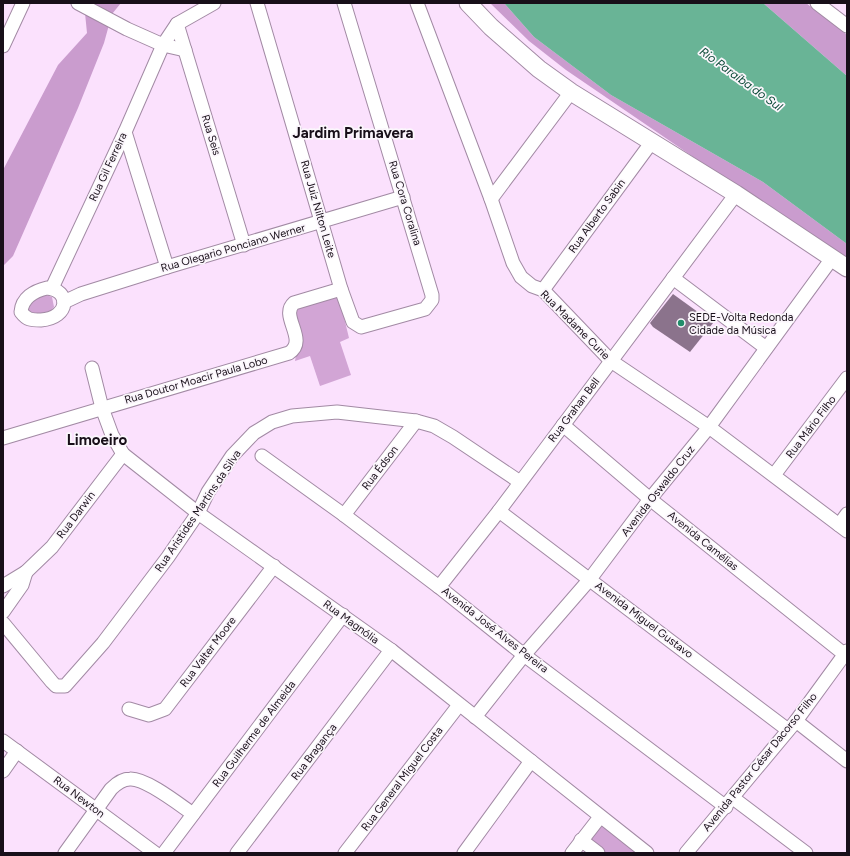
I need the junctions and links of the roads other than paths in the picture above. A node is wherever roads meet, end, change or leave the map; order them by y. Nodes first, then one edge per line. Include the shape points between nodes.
1 (23, 3) edge
2 (78, 3) edge
3 (214, 3) edge
4 (256, 3) edge
5 (344, 3) edge
6 (417, 3) edge
7 (468, 3) edge
8 (817, 3) edge
9 (177, 24) junction
10 (847, 26) edge
11 (163, 45) junction
12 (3, 46) edge
13 (185, 50) junction
14 (571, 92) junction
15 (125, 132) junction
16 (651, 143) junction
17 (736, 194) junction
18 (403, 197) junction
19 (491, 199) junction
20 (322, 221) junction
21 (244, 245) junction
22 (833, 257) junction
23 (167, 267) junction
24 (847, 268) edge
25 (673, 278) junction
26 (52, 288) junction
27 (341, 289) junction
28 (543, 290) junction
29 (64, 302) junction
30 (353, 322) joint
31 (766, 348) junction
32 (611, 361) junction
33 (92, 368) dead end
34 (847, 378) edge
35 (102, 408) junction
36 (416, 421) junction
37 (563, 425) junction
38 (709, 427) junction
39 (3, 438) edge
40 (123, 454) junction
41 (262, 456) dead end
42 (774, 476) junction
43 (520, 482) junction
44 (650, 499) junction
45 (499, 511) junction
46 (198, 513) junction
47 (847, 514) edge
48 (344, 515) junction
49 (843, 528) edge
50 (274, 566) junction
51 (26, 572) junction
52 (590, 579) junction
53 (3, 586) edge
54 (439, 587) junction
55 (3, 612) edge
56 (344, 615) junction
57 (3, 623) edge
58 (391, 650) junction
59 (846, 653) edge
60 (524, 655) junction
61 (459, 705) junction
62 (129, 710) dead end
63 (475, 718) junction
64 (792, 726) junction
65 (3, 740) edge
66 (17, 751) junction
67 (532, 761) junction
68 (847, 761) edge
69 (3, 770) edge
70 (730, 802) junction
71 (97, 810) junction
72 (193, 814) junction
73 (600, 817) junction
74 (581, 840) junction
75 (168, 852) edge
76 (65, 853) edge
77 (155, 853) edge
78 (237, 853) edge
79 (345, 853) edge
80 (464, 853) edge
81 (572, 853) edge
82 (598, 853) edge
83 (647, 853) edge
84 (686, 853) edge
85 (806, 853) edge

1 - 12 street
2 - 11 street
3 - 9 street, Rua Gil Ferreira
4 - 20 street, Rua Juiz Nilton Leite
5 - 18 street, Rua Cora Coralina
6 - 19 street, Rua Madame Curie
7 - 14 main road via 539,69
8 - 10 street
9 - 11 street, Rua Gil Ferreira
9 - 13 street, Rua Seis
11 - 13 street
11 - 15 street, Rua Gil Ferreira
13 - 21 street, Rua Seis
14 - 16 main road
14 - 19 street
15 - 23 street
15 - 26 street, Rua Gil Ferreira
16 - 17 main road
16 - 28 street, Rua Alberto Sabin
17 - 22 main road
17 - 25 street, Rua Grahan Bell
18 - 20 street, Rua Olegario Ponciano Werner
18 - 30 street, Rua Cora Coralina via 432,300 425,309 365,327
19 - 28 street, Rua Madame Curie via 513,263 521,277 532,286
20 - 21 street, Rua Olegario Ponciano Werner
20 - 27 street, Rua Juiz Nilton Leite
21 - 23 street, Rua Olegario Ponciano Werner
22 - 24 main road
22 - 31 street, Avenida Oswaldo Cruz
23 - 29 street, Rua Olegario Ponciano Werner via 81,294
25 - 31 street
25 - 32 street, Rua Grahan Bell
26 - 29 street via 60,293
26 - 29 street via 42,289 31,295 16,313 30,320 53,318 61,312
27 - 30 street, Rua Juiz Nilton Leite
27 - 35 street, Rua Doutor Moacir Paula Lobo via 290,306 297,340 296,346 289,353
28 - 32 street, Rua Madame Curie
31 - 38 street, Avenida Oswaldo Cruz
32 - 37 street, Rua Grahan Bell
32 - 38 street, Rua Madame Curie
33 - 35 street, Rua Magnólia
34 - 42 street, Rua Mário Filho
35 - 39 street, Rua Doutor Moacir Paula Lobo
35 - 40 street, Rua Magnólia via 112,435
36 - 43 street, Rua Aristides Martins da Silva via 434,426 453,437
36 - 46 street, Rua Aristides Martins da Silva via 337,412 292,416 272,422 254,433 232,456 208,492
36 - 48 street, Rua Édson
37 - 43 street, Rua Grahan Bell
37 - 44 street, Avenida Camélias
38 - 42 street, Rua Madame Curie
38 - 44 street, Avenida Oswaldo Cruz
40 - 46 street, Rua Magnólia
40 - 51 street, Rua Darwin via 52,547
41 - 48 street, Avenida José Alves Pereira
42 - 49 street, Rua Madame Curie
43 - 45 street, Rua Grahan Bell
44 - 52 street, Avenida Oswaldo Cruz
44 - 59 street, Avenida Camélias
45 - 52 street, Avenida Miguel Gustavo
45 - 54 street, Rua Grahan Bell
46 - 50 street, Rua Magnólia
46 - 57 street, Rua Aristides Martins da Silva via 134,603 65,686 56,686 52,682
47 - 49 street
48 - 54 street, Avenida José Alves Pereira
50 - 56 street, Rua Magnólia
50 - 62 street, Rua Valter Moore via 165,709 149,715
51 - 53 street, Rua Darwin
51 - 55 street, Rua Darwin via 22,585
52 - 60 street, Avenida Oswaldo Cruz
52 - 64 street, Avenida Miguel Gustavo
54 - 60 street, Avenida José Alves Pereira
56 - 58 street, Rua Magnólia
56 - 72 street, Rua Guilherme de Almeida
58 - 61 street, Rua Magnólia
58 - 78 street, Rua Bragança
59 - 64 street, Avenida Pastor César Dacorso Filho
60 - 63 street, Avenida Oswaldo Cruz
60 - 70 street, Avenida José Alves Pereira
61 - 63 street, Rua Magnólia
61 - 79 street, Rua General Miguel Costa
63 - 67 street, Rua Magnólia
64 - 68 street, Avenida Miguel Gustavo
64 - 70 street, Avenida Pastor César Dacorso Filho
65 - 66 street, Rua Newton
66 - 69 street
66 - 71 street, Rua Newton
67 - 73 street, Rua Magnólia
67 - 80 street
70 - 84 street, Avenida Pastor César Dacorso Filho
70 - 85 street, Avenida José Alves Pereira
71 - 72 street via 111,789 129,778 151,786
71 - 76 street
71 - 77 street, Rua Newton
72 - 75 street, Rua Guilherme de Almeida
73 - 74 street
73 - 83 street, Rua Magnólia
74 - 81 street
74 - 82 street

